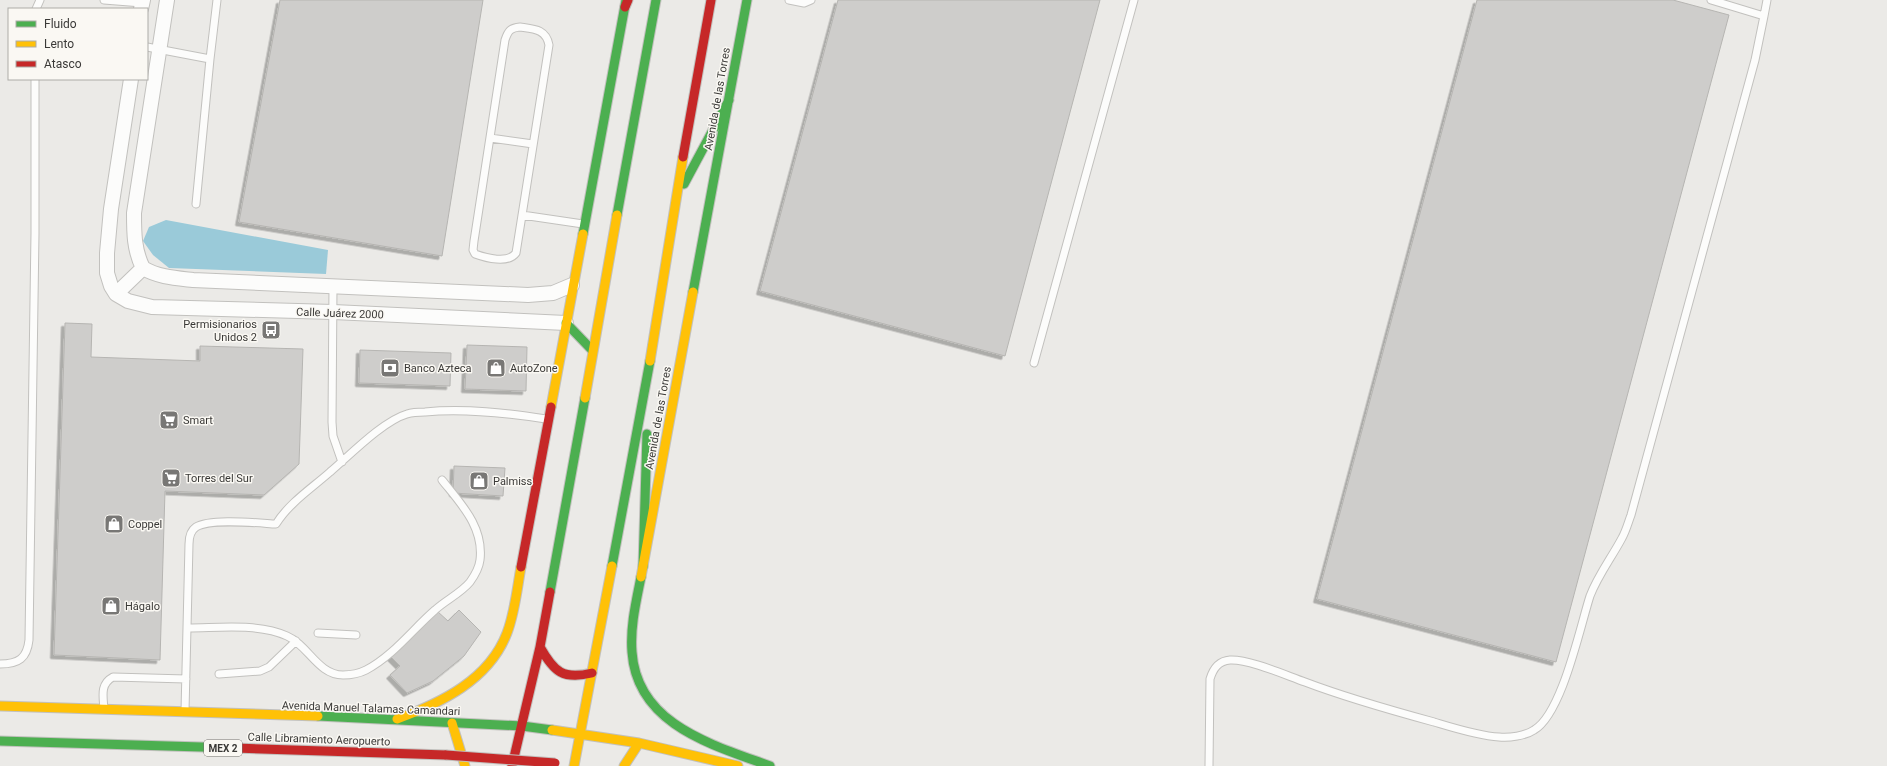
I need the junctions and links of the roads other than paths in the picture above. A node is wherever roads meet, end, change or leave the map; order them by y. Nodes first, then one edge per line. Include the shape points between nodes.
1 (104, 0) edge
2 (167, 0) edge
3 (217, 0) edge
4 (656, 0) edge
5 (710, 0) edge
6 (747, 0) edge
7 (789, 0) edge
8 (811, 0) edge
9 (1134, 0) edge
10 (1711, 0) edge
11 (1767, 0) edge
12 (626, 2) edge
13 (142, 4) edge
14 (1764, 16) junction
15 (153, 48) edge
16 (210, 59) junction
17 (35, 80) edge
18 (131, 80) edge
19 (729, 100) junction
20 (490, 138) junction
21 (533, 144) junction
22 (675, 201) junction
23 (196, 204) dead end
24 (522, 215) junction
25 (584, 224) junction
26 (143, 268) junction
27 (572, 285) junction
28 (333, 286) junction
29 (116, 294) junction
30 (333, 312) junction
31 (566, 323) junction
32 (592, 350) junction
33 (650, 361) junction
34 (1034, 363) dead end
35 (548, 419) junction
36 (342, 462) junction
37 (442, 480) dead end
38 (643, 567) junction
39 (188, 628) junction
40 (318, 633) dead end
41 (356, 635) dead end
42 (296, 640) junction
43 (540, 646) junction
44 (0, 664) edge
45 (592, 673) junction
46 (219, 674) dead end
47 (186, 679) junction
48 (0, 706) edge
49 (104, 710) junction
50 (185, 713) junction
51 (397, 719) junction
52 (452, 723) junction
53 (522, 726) junction
54 (580, 734) junction
55 (0, 740) edge
56 (639, 743) junction
57 (1207, 765) edge
58 (465, 766) edge
59 (512, 766) edge
60 (570, 766) edge
61 (574, 766) edge
62 (624, 766) edge
63 (738, 766) edge
64 (770, 766) edge

1 - 13 lane
2 - 15 street
3 - 16 lane
4 - 32 main road
5 - 22 main road, Avenida de las Torres
6 - 19 main road, Avenida de las Torres
7 - 8 lane via 804,3
9 - 34 lane
10 - 14 lane
11 - 14 lane
12 - 25 main road
14 - 57 lane via 1742,112 1631,515 1591,595 1562,686 1544,722 1534,731 1519,736 1499,737 1363,703 1239,660 1229,660 1213,668 1210,679
15 - 16 lane
15 - 26 street via 134,213 135,248
16 - 23 lane
17 - 44 lane via 29,640 28,651 24,657
18 - 29 street via 111,209 107,253 108,274
19 - 22 main road
19 - 38 main road, Avenida de las Torres
20 - 21 lane
20 - 21 lane via 508,31 512,28 531,28 544,33 548,37 549,45
20 - 24 lane via 474,241 475,254 500,259 514,256 518,246
21 - 24 lane
22 - 33 main road, Avenida de las Torres
24 - 25 lane
25 - 27 main road
26 - 28 street via 151,273 193,280
26 - 29 street
27 - 28 street via 553,293 528,295
27 - 31 main road
28 - 30 lane
29 - 30 street, Calle Juárez 2000 via 128,301 152,307
30 - 31 street, Calle Juárez 2000
30 - 36 lane via 332,422 333,436
31 - 32 main road
31 - 35 main road
32 - 43 main road
33 - 38 main road
33 - 45 main road, Avenida de las Torres
35 - 36 lane via 456,410 407,414 384,427
35 - 51 main road via 512,617 503,643 476,677 456,693
36 - 39 lane via 289,508 276,524 210,523 192,530 188,544
37 - 42 lane via 471,518 479,535 480,560 471,581 378,662 355,674 341,675 330,672 318,664
38 - 64 main road, Avenida de las Torres via 632,631 632,655 641,689 654,708 682,730
39 - 42 lane via 271,631
39 - 47 lane
40 - 41 lane
42 - 46 lane via 269,667 260,671
43 - 45 main road via 549,665 560,674 573,677
43 - 53 main road
45 - 54 main road, Avenida de las Torres
47 - 49 lane via 113,677 104,684
47 - 50 lane
48 - 49 main road, Avenida Manuel Talamas Camandari
49 - 50 main road, Avenida Manuel Talamas Camandari
50 - 51 main road, Avenida Manuel Talamas Camandari
51 - 52 main road, Avenida Manuel Talamas Camandari
52 - 53 main road, Avenida Manuel Talamas Camandari
52 - 58 main road
53 - 54 main road, Avenida Manuel Talamas Camandari
53 - 59 main road
54 - 56 main road, Avenida Manuel Talamas Camandari
54 - 61 main road, Avenida de las Torres
55 - 60 main road, Calle Libramiento Aeropuerto / MEX 2, bridge via 446,755
56 - 62 main road
56 - 63 main road, Avenida Manuel Talamas Camandari

